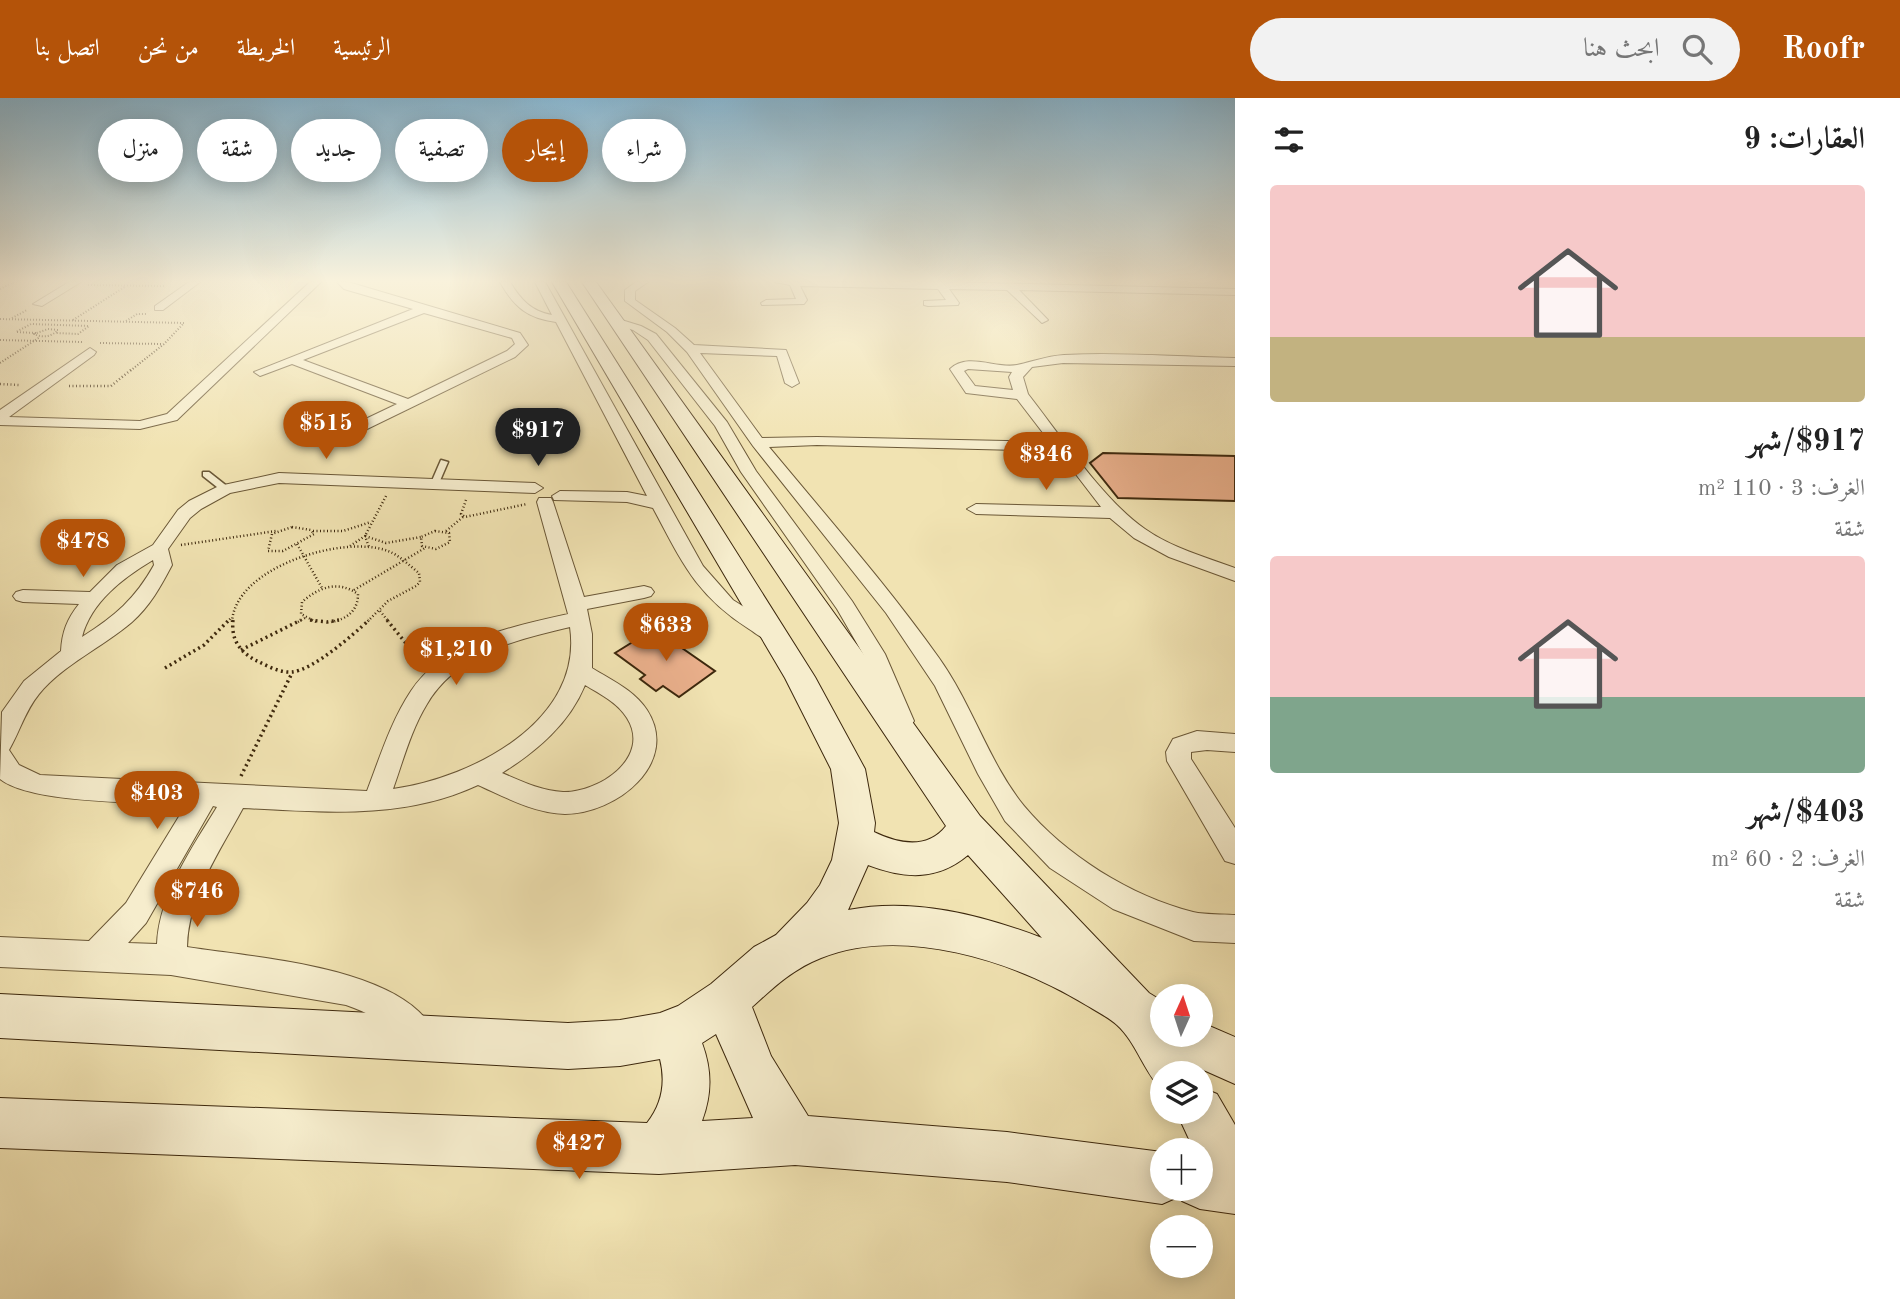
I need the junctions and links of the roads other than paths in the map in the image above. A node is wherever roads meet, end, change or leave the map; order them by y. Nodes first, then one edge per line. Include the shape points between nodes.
1 (256, 338) edge
2 (349, 338) edge
3 (517, 338) edge
4 (593, 338) edge
5 (601, 338) edge
6 (627, 338) edge
7 (679, 338) edge
8 (1161, 348) dead end
9 (1209, 348) dead end
10 (691, 349) junction
11 (90, 352) dead end
12 (292, 360) junction
13 (1173, 360) junction
14 (1234, 363) edge
15 (1020, 369) junction
16 (260, 372) dead end
17 (792, 383) dead end
18 (1021, 395) junction
19 (407, 403) junction
20 (0, 419) edge
21 (359, 427) dead end
22 (758, 443) junction
23 (1061, 447) junction
24 (444, 462) dead end
25 (206, 474) dead end
26 (649, 482) junction
27 (435, 484) junction
28 (225, 489) junction
29 (547, 495) junction
30 (660, 504) junction
31 (976, 509) dead end
32 (1114, 513) junction
33 (159, 549) junction
34 (1235, 575) edge
35 (644, 592) dead end
36 (23, 596) dead end
37 (93, 598) junction
38 (577, 612) junction
39 (775, 636) junction
40 (72, 653) junction
41 (580, 671) junction
42 (1235, 743) edge
43 (1, 759) edge
44 (479, 774) junction
45 (224, 796) junction
46 (375, 802) junction
47 (967, 827) junction
48 (856, 842) junction
49 (1235, 852) edge
50 (1235, 929) edge
51 (0, 952) edge
52 (786, 952) junction
53 (96, 956) junction
54 (170, 960) junction
55 (727, 998) junction
56 (0, 1016) edge
57 (1149, 1019) edge
58 (675, 1032) junction
59 (421, 1037) junction
60 (1204, 1047) edge
61 (1171, 1061) edge
62 (1235, 1061) edge
63 (0, 1124) edge
64 (1207, 1124) edge
65 (795, 1140) junction
66 (659, 1149) junction
67 (1235, 1175) edge
68 (1150, 1176) edge
69 (1213, 1185) edge
70 (1235, 1188) edge

1 - 20 street via 172,417 140,425
2 - 12 street
3 - 19 street via 522,345 511,354
4 - 26 street
5 - 39 street
6 - 47 street
7 - 10 street
8 - 13 street
9 - 14 street
10 - 17 street via 779,351 785,354
10 - 22 street
11 - 20 street
12 - 16 street
12 - 19 street
13 - 14 street
13 - 15 street via 1042,360
15 - 18 street via 1016,377
15 - 18 street via 980,365 956,369 971,390
18 - 23 street
19 - 21 street
22 - 23 street
22 - 50 street via 925,651 1014,813 1060,859 1123,899 1194,927
23 - 32 street
24 - 27 lane
25 - 28 lane
26 - 29 street via 623,489
26 - 30 street
27 - 28 street via 279,478
27 - 29 street
28 - 33 street via 184,514
29 - 30 street via 627,497
29 - 38 street
30 - 39 street via 708,587 740,616
31 - 32 street
32 - 34 street via 1175,554
33 - 37 street via 115,575
33 - 40 street via 163,565 148,593 118,624
35 - 38 street
36 - 37 street
37 - 40 street via 74,628
38 - 41 street via 583,642
38 - 46 street via 478,646 434,677 419,698
39 - 48 street via 848,769
40 - 43 street via 27,690 12,711
41 - 44 street via 555,715 535,736
41 - 44 street via 627,702 640,719 646,740 641,761 626,780 603,795 575,802 546,801
42 - 49 street via 1187,741 1177,752
43 - 45 street via 17,779 40,785
44 - 46 street via 444,788
45 - 46 street
45 - 53 street via 136,913
45 - 54 street via 174,914
47 - 48 street via 956,845 937,857 911,860 882,855
47 - 57 street
48 - 52 street via 834,898
51 - 53 street
52 - 55 street
52 - 57 street via 863,928 947,930 1039,957
53 - 54 street
54 - 59 street via 346,989 400,1015
55 - 58 street
55 - 65 street via 745,1054
56 - 59 street
57 - 61 street
58 - 59 street via 604,1046
58 - 66 street via 684,1054 684,1104 675,1128
60 - 62 street
63 - 66 street
64 - 67 street
65 - 66 street
65 - 68 street via 1007,1157
69 - 70 street

